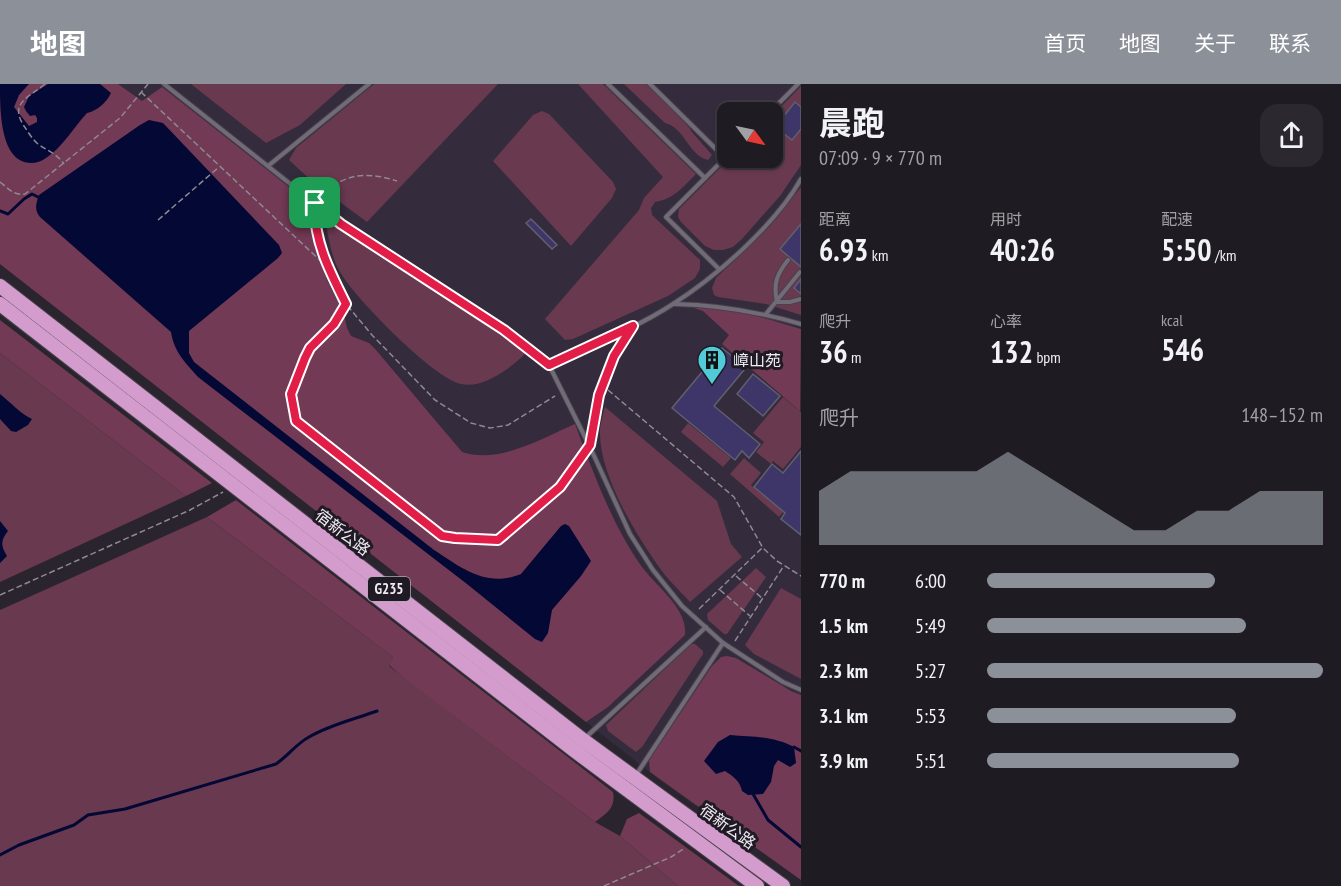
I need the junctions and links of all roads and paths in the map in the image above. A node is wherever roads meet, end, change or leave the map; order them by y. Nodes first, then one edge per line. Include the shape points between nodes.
1 (45, 84) edge
2 (148, 84) edge
3 (164, 84) edge
4 (369, 84) edge
5 (608, 84) edge
6 (650, 84) edge
7 (798, 84) edge
8 (141, 92) junction
9 (780, 102) edge
10 (717, 147) edge
11 (64, 164) junction
12 (717, 165) edge
13 (220, 166) junction
14 (268, 166) junction
15 (705, 178) junction
16 (801, 179) edge
17 (397, 181) dead end
18 (0, 182) edge
19 (315, 203) junction
20 (158, 220) dead end
21 (788, 260) dead end
22 (327, 266) junction
23 (719, 269) junction
24 (800, 272) edge
25 (0, 286) edge
26 (801, 299) edge
27 (777, 302) junction
28 (0, 303) edge
29 (346, 304) junction
30 (674, 304) junction
31 (766, 314) junction
32 (801, 324) edge
33 (633, 326) junction
34 (549, 365) junction
35 (603, 386) junction
36 (562, 391) junction
37 (590, 445) junction
38 (234, 486) junction
39 (763, 548) junction
40 (783, 566) junction
41 (735, 575) junction
42 (801, 576) edge
43 (720, 589) junction
44 (0, 595) edge
45 (763, 598) junction
46 (693, 615) junction
47 (751, 617) junction
48 (706, 627) junction
49 (723, 643) junction
50 (730, 648) junction
51 (801, 690) edge
52 (583, 740) junction
53 (633, 778) junction
54 (696, 841) junction
55 (604, 886) edge
56 (757, 886) edge
57 (783, 886) edge

1 - 11 path via 17,111 37,143
2 - 8 path
3 - 14 lane
4 - 14 lane
5 - 15 lane
6 - 10 lane
7 - 9 lane
8 - 11 path via 120,118
8 - 13 path
11 - 18 path via 20,195
12 - 15 lane
13 - 20 path
13 - 22 path
14 - 19 lane
15 - 23 lane via 666,217
16 - 23 lane via 763,229
17 - 19 path via 381,176 346,178
19 - 22 path via 314,217
19 - 34 lane via 504,330
21 - 27 lane via 775,281
22 - 29 path
23 - 30 lane
24 - 27 lane
25 - 52 highway, 宿新公路 / G235
26 - 27 lane
27 - 31 lane
28 - 38 highway, 宿新公路 / G235
29 - 36 path via 435,400 471,423 490,428 508,425
29 - 37 path via 305,358 291,394 296,421 442,536 498,540 560,487
30 - 31 lane via 707,304
30 - 33 lane
31 - 32 lane
33 - 34 lane
33 - 35 lane via 614,356
34 - 36 lane
35 - 37 lane
35 - 39 path via 734,497
36 - 37 lane
37 - 46 lane via 630,534 653,570
38 - 44 path via 190,510
38 - 54 highway, 宿新公路 / G235
39 - 40 path
39 - 41 path
40 - 42 path
40 - 45 path
41 - 43 path
41 - 45 path
43 - 46 path
43 - 47 path
45 - 47 path
46 - 48 lane
47 - 50 path
48 - 49 lane
48 - 52 lane
49 - 50 lane
49 - 53 lane
50 - 51 lane
52 - 53 highway, 宿新公路 / G235
53 - 57 highway, 宿新公路 / G235
54 - 55 path via 671,857
54 - 56 highway, 宿新公路 / G235

